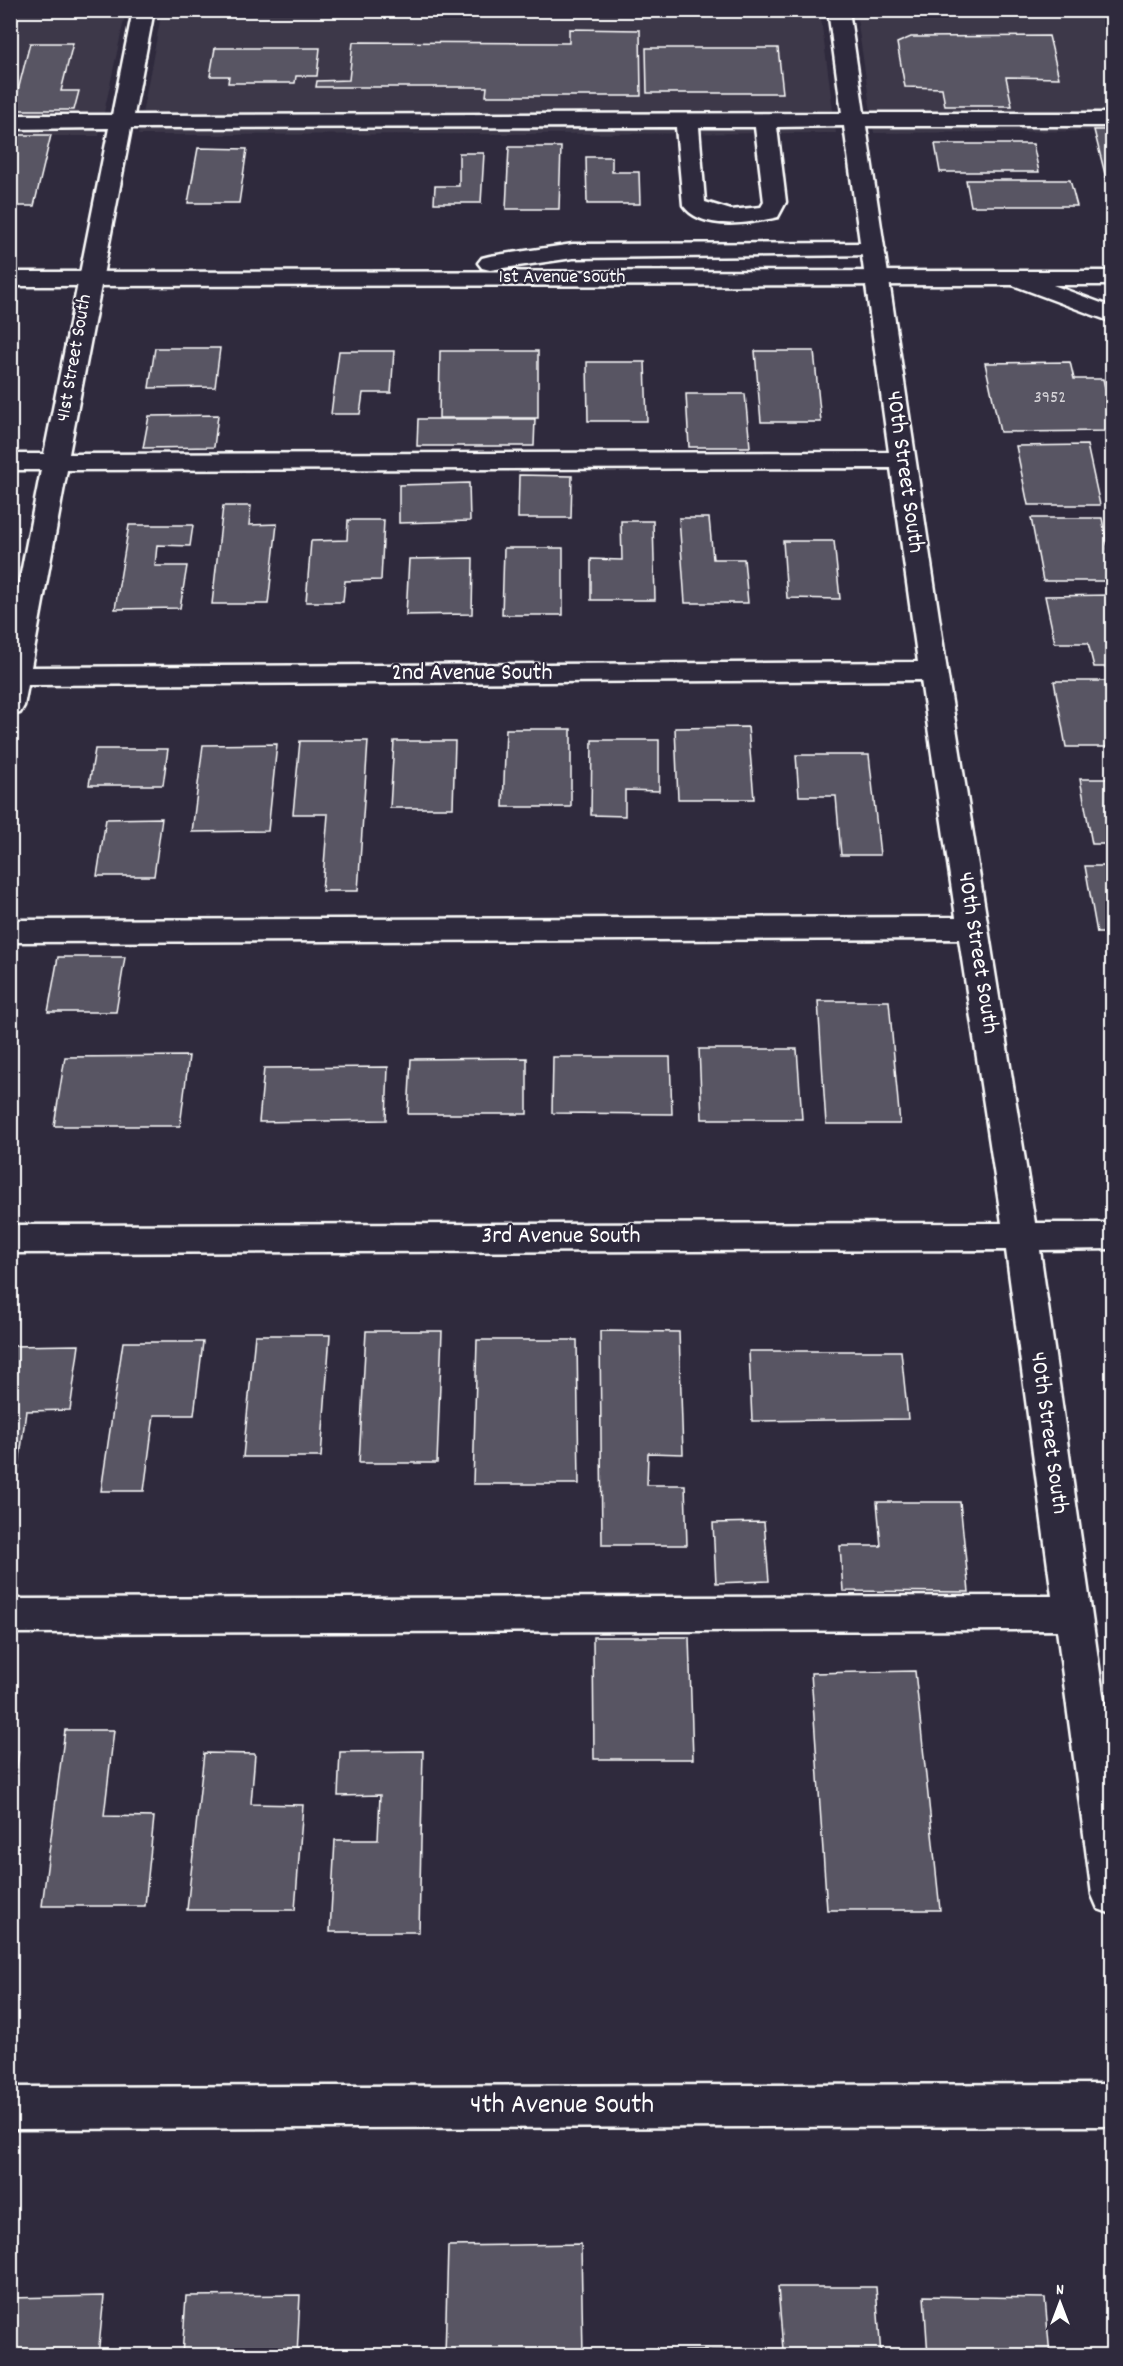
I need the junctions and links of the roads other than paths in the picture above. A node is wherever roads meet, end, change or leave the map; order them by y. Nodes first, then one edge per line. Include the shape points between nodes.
1 (144, 10) edge
2 (838, 10) edge
3 (1113, 119) edge
4 (687, 120) junction
5 (765, 120) junction
6 (854, 120) junction
7 (121, 122) junction
8 (10, 123) edge
9 (874, 264) junction
10 (1113, 278) edge
11 (10, 279) edge
12 (1018, 279) junction
13 (89, 280) junction
14 (1113, 315) edge
15 (903, 459) junction
16 (10, 462) edge
17 (56, 462) junction
18 (933, 671) junction
19 (13, 676) edge
20 (10, 706) edge
21 (973, 928) junction
22 (10, 931) edge
23 (1113, 1236) edge
24 (1021, 1237) junction
25 (10, 1239) edge
26 (1073, 1613) junction
27 (10, 1616) edge
28 (1113, 1895) edge
29 (1113, 2105) edge
30 (10, 2108) edge

1 - 7 street, 41st Street South
2 - 6 street, 40th Street South
3 - 6 street
4 - 5 street
4 - 5 street via 694,206 725,218 770,212 775,202
4 - 7 street
5 - 6 street
6 - 9 street, 40th Street South
7 - 8 street
7 - 13 street, 41st Street South
9 - 12 street, 1st Avenue South
9 - 13 street, 1st Avenue South via 411,279
9 - 15 street, 40th Street South
10 - 12 street, 1st Avenue South
11 - 13 street, 1st Avenue South
12 - 14 street
13 - 17 street, 41st Street South
15 - 17 street
15 - 18 street, 40th Street South
16 - 17 street
17 - 19 street, 41st Street South
18 - 19 street, 2nd Avenue South
18 - 21 street, 40th Street South
19 - 20 street, 41st Street South
21 - 22 street
21 - 24 street, 40th Street South
23 - 24 street, 3rd Avenue South
24 - 25 street, 3rd Avenue South
24 - 26 street, 40th Street South
26 - 27 street
26 - 28 street, 40th Street South
29 - 30 street, 4th Avenue South

